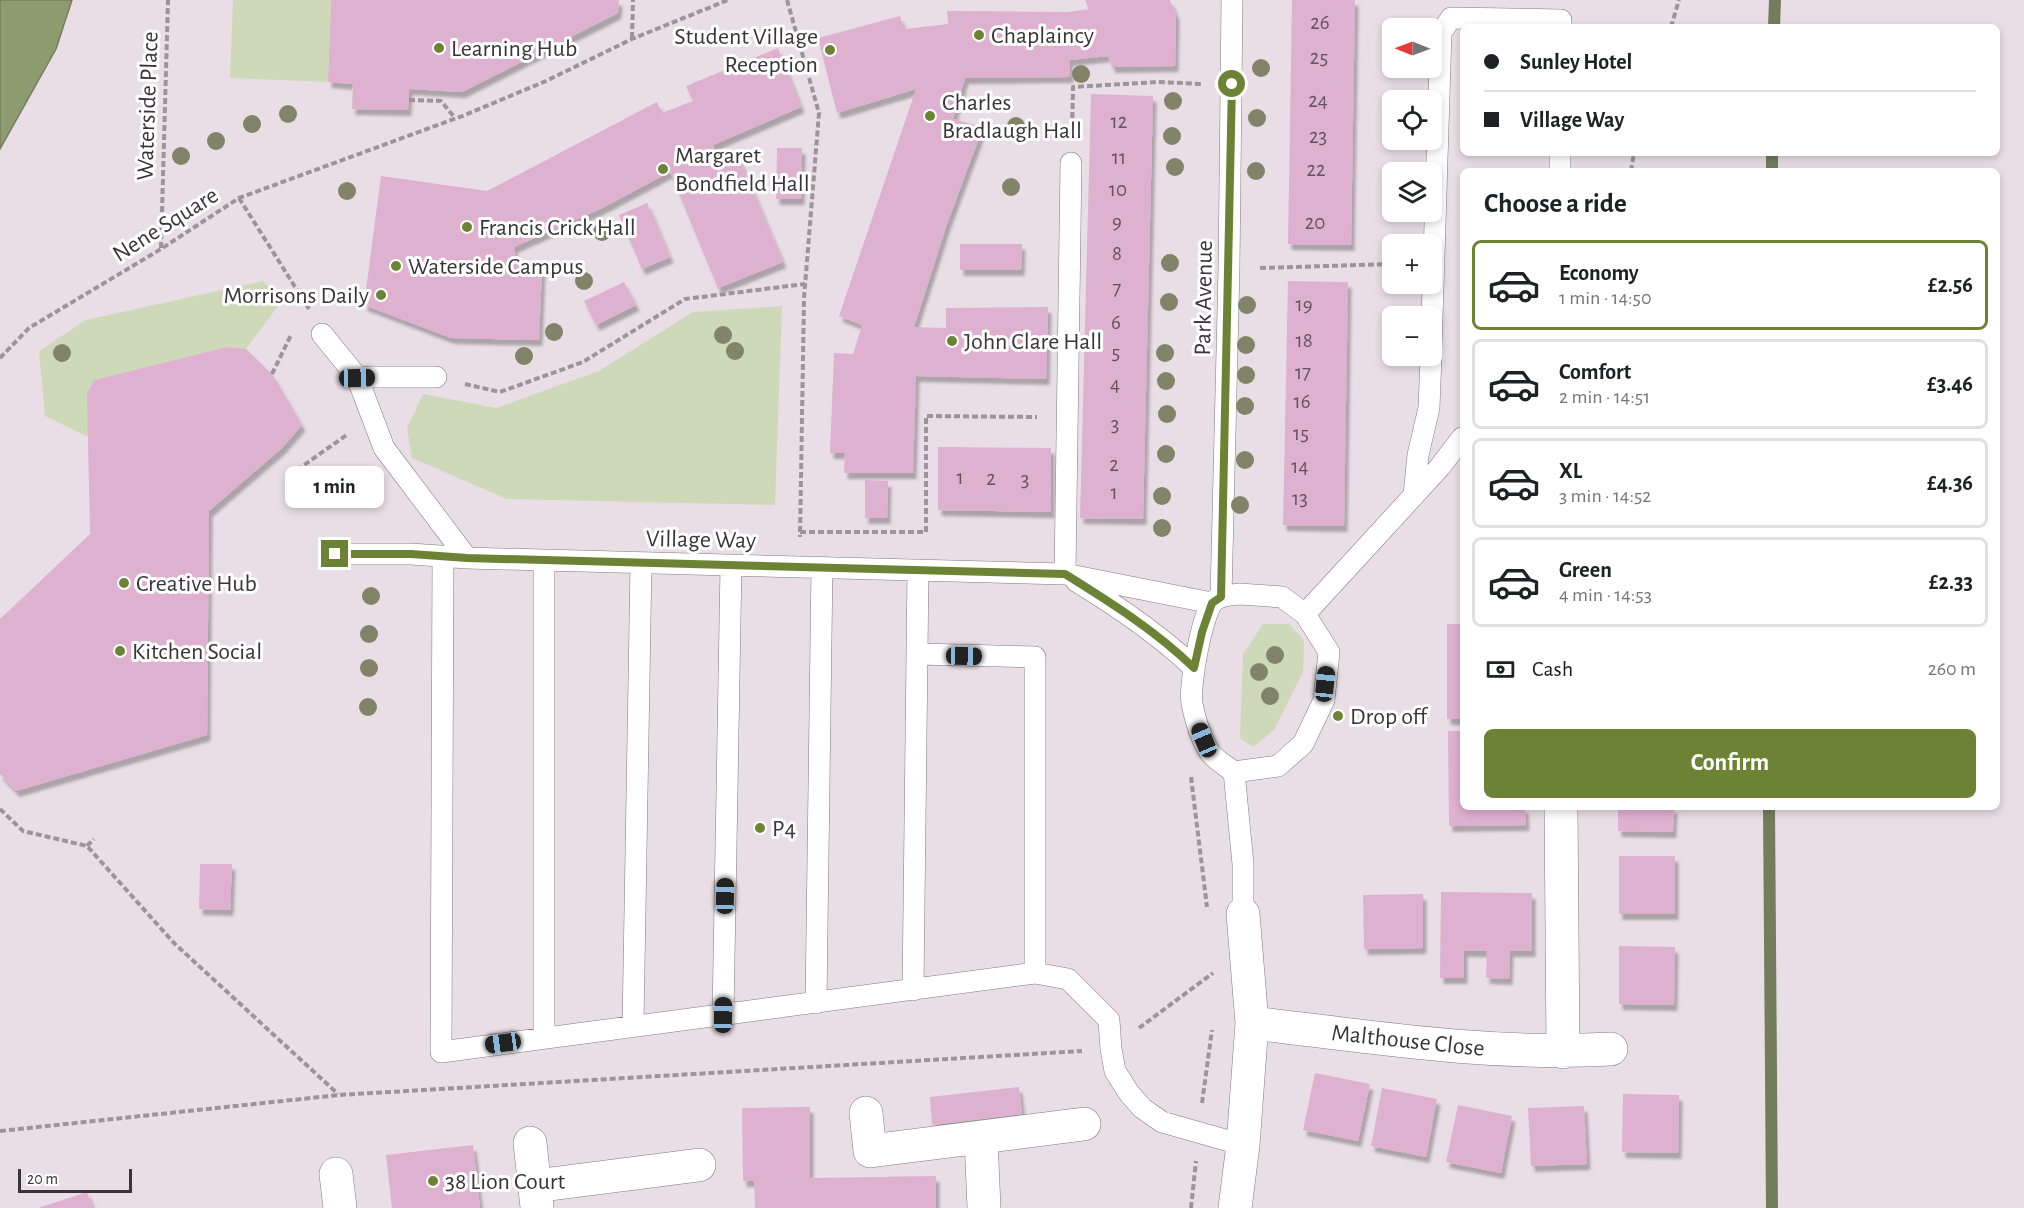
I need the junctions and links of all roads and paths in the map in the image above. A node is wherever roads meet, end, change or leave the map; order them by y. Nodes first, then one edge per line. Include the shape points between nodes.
1 (168, 0) edge
2 (633, 0) edge
3 (728, 0) edge
4 (787, 0) edge
5 (1232, 0) edge
6 (1679, 0) edge
7 (1561, 24) edge
8 (1672, 24) edge
9 (632, 39) junction
10 (1232, 84) junction
11 (409, 100) dead end
12 (455, 118) junction
13 (1071, 163) joint
14 (239, 198) junction
15 (161, 249) junction
16 (1382, 264) edge
17 (1229, 269) junction
18 (805, 285) junction
19 (306, 305) junction
20 (1432, 306) edge
21 (302, 313) dead end
22 (293, 332) dead end
23 (322, 333) joint
24 (0, 358) edge
25 (1431, 366) edge
26 (272, 374) dead end
27 (436, 376) joint
28 (357, 378) junction
29 (372, 417) junction
30 (1068, 417) junction
31 (1460, 441) edge
32 (297, 470) dead end
33 (1414, 495) junction
34 (800, 532) junction
35 (335, 554) dead end
36 (443, 556) junction
37 (467, 558) junction
38 (544, 560) junction
39 (641, 563) junction
40 (731, 565) junction
41 (800, 567) junction
42 (822, 567) junction
43 (918, 570) junction
44 (1065, 574) junction
45 (1216, 600) junction
46 (1305, 614) junction
47 (918, 654) junction
48 (1194, 668) junction
49 (1190, 770) dead end
50 (1234, 772) junction
51 (0, 809) edge
52 (1561, 810) edge
53 (94, 839) dead end
54 (87, 846) junction
55 (1207, 912) dead end
56 (1244, 914) joint
57 (1035, 973) junction
58 (1216, 982) dead end
59 (913, 990) junction
60 (816, 1003) junction
61 (723, 1015) junction
62 (1252, 1023) junction
63 (633, 1026) junction
64 (1213, 1028) dead end
65 (544, 1038) junction
66 (1111, 1049) junction
67 (1611, 1049) dead end
68 (1563, 1052) junction
69 (339, 1095) junction
70 (866, 1113) dead end
71 (1084, 1124) dead end
72 (0, 1131) edge
73 (1198, 1132) junction
74 (981, 1138) junction
75 (530, 1143) dead end
76 (1243, 1144) junction
77 (699, 1165) dead end
78 (336, 1174) dead end
79 (536, 1197) edge
80 (340, 1208) edge
81 (984, 1208) edge
82 (1191, 1208) edge
83 (1234, 1208) edge

1 - 15 path, Waterside Place
2 - 9 path
3 - 9 path, Nene Square
4 - 18 path via 819,113
5 - 10 lane, Park Avenue
6 - 8 path
7 - 20 lane via 1561,20 1451,18 1441,33
9 - 12 path, Nene Square via 546,81
10 - 13 path via 1158,82 1073,87
10 - 17 lane, Park Avenue
11 - 12 path via 441,101
12 - 14 path, Nene Square
13 - 30 lane
14 - 15 path, Nene Square
14 - 19 path
15 - 24 path, Nene Square via 29,328
16 - 17 path
17 - 45 lane, Park Avenue
18 - 27 path via 685,299 583,362 500,392
18 - 34 path
19 - 21 path
19 - 23 path
22 - 26 path
23 - 28 lane
25 - 33 lane via 1429,408
27 - 28 lane
28 - 29 lane
29 - 32 path
29 - 37 lane via 384,448
30 - 34 path via 926,416 926,532
30 - 44 lane
31 - 33 lane
33 - 46 lane
34 - 41 path
35 - 36 lane, Village Way
36 - 37 lane, Village Way
36 - 65 lane via 441,1052
37 - 38 lane, Village Way
38 - 39 lane, Village Way
38 - 65 lane
39 - 40 lane, Village Way
39 - 63 lane
40 - 41 lane, Village Way
40 - 61 lane
41 - 42 lane, Village Way
42 - 43 lane, Village Way
42 - 60 lane
43 - 44 lane, Village Way
43 - 47 lane
44 - 45 lane, Village Way
44 - 48 lane via 1107,600
45 - 46 lane via 1240,594 1282,597
45 - 48 lane via 1202,632
46 - 50 lane via 1329,652 1324,700 1303,744 1278,766
47 - 57 lane via 1035,657
47 - 59 lane
48 - 50 lane via 1192,702 1198,726 1210,753
49 - 55 path
50 - 56 lane
51 - 54 path via 23,831
52 - 68 street
53 - 54 path
54 - 69 path via 174,943
56 - 62 street
57 - 59 lane
57 - 66 lane via 1068,978 1109,1020
58 - 66 path via 1214,972
59 - 60 lane
60 - 61 lane
61 - 63 lane
62 - 68 street, Malthouse Close via 1477,1049
62 - 76 street
63 - 65 lane
64 - 73 path
66 - 69 path
66 - 73 lane via 1115,1071 1142,1108 1162,1122
67 - 68 street, Malthouse Close
69 - 72 path
70 - 74 street via 870,1150
71 - 74 street
73 - 76 lane
73 - 82 path
74 - 81 street
75 - 79 street
76 - 83 street
77 - 79 street
78 - 80 street

